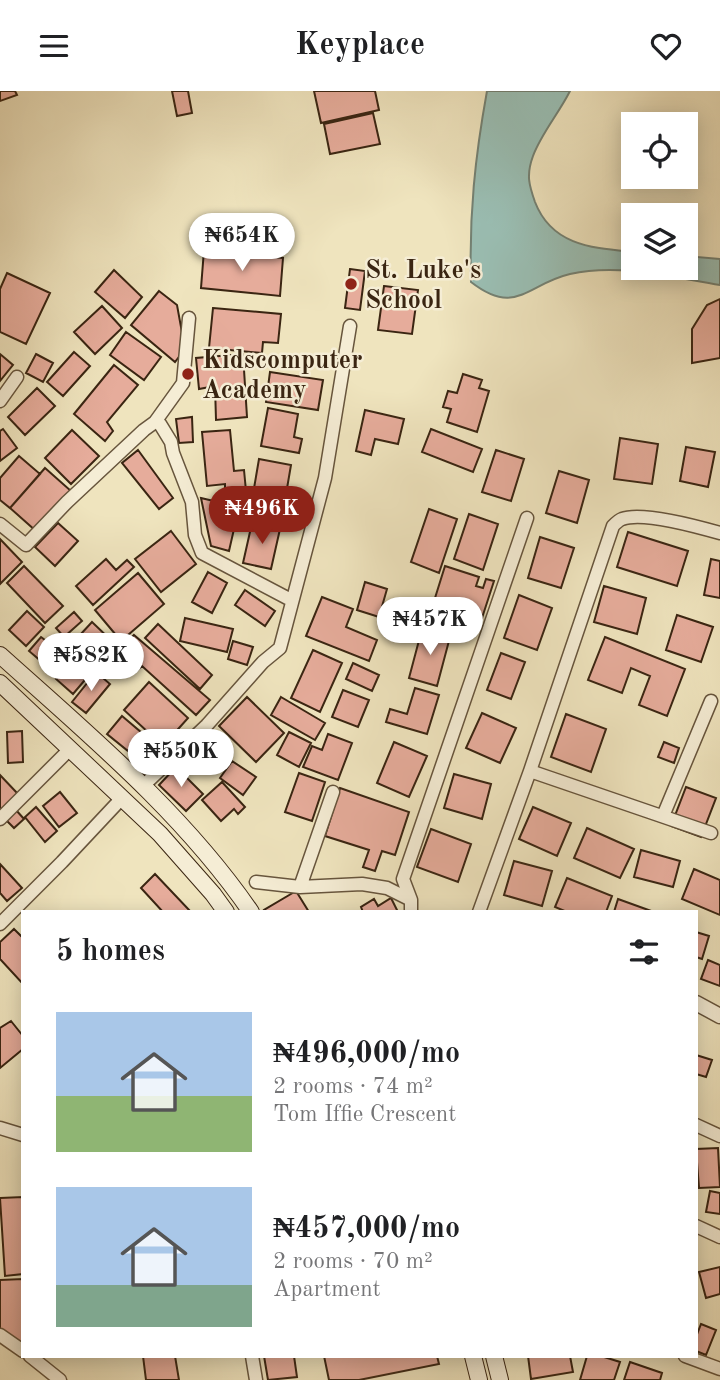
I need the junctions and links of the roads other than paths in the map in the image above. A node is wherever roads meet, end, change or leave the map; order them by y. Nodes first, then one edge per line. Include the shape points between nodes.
1 (189, 318) dead end
2 (350, 326) dead end
3 (17, 377) dead end
4 (0, 401) edge
5 (155, 422) junction
6 (527, 519) dead end
7 (0, 524) edge
8 (720, 533) edge
9 (292, 600) junction
10 (0, 655) edge
11 (0, 683) edge
12 (711, 701) dead end
13 (62, 711) junction
14 (48, 728) junction
15 (70, 749) junction
16 (530, 771) junction
17 (143, 786) junction
18 (333, 792) dead end
19 (122, 798) junction
20 (663, 816) junction
21 (0, 819) edge
22 (711, 833) dead end
23 (256, 882) dead end
24 (300, 887) junction
25 (411, 906) edge
26 (225, 910) edge
27 (249, 910) edge
28 (480, 910) edge
29 (0, 924) edge
30 (698, 1004) edge
31 (720, 1016) edge
32 (698, 1126) edge
33 (0, 1128) edge
34 (21, 1134) edge
35 (720, 1136) edge
36 (698, 1227) edge
37 (720, 1237) edge
38 (0, 1335) edge
39 (21, 1349) edge
40 (32, 1358) edge
41 (252, 1358) edge
42 (474, 1358) edge
43 (494, 1358) edge
44 (690, 1358) edge
45 (720, 1369) edge
46 (60, 1380) edge
47 (256, 1380) edge
48 (479, 1380) edge
49 (500, 1380) edge

1 - 5 street via 183,383
2 - 9 street via 325,478
3 - 4 street
5 - 7 street via 66,502 26,545
5 - 9 street via 172,442 192,502 202,553
6 - 25 street via 403,879
8 - 16 street via 641,517 623,519 613,526
9 - 17 street via 280,647
10 - 13 main road
11 - 14 main road
12 - 20 street
13 - 14 main road
13 - 17 main road
14 - 15 main road
15 - 19 main road
15 - 21 street
16 - 20 street
16 - 28 street
17 - 27 main road via 204,851
18 - 24 street
19 - 26 main road via 160,834
19 - 29 street
20 - 22 street
23 - 24 street
24 - 25 street via 362,884 387,888
30 - 31 street
32 - 35 street
33 - 34 street
36 - 37 street
38 - 39 street
40 - 46 street
41 - 47 street
42 - 48 main road
43 - 49 main road
44 - 45 street

